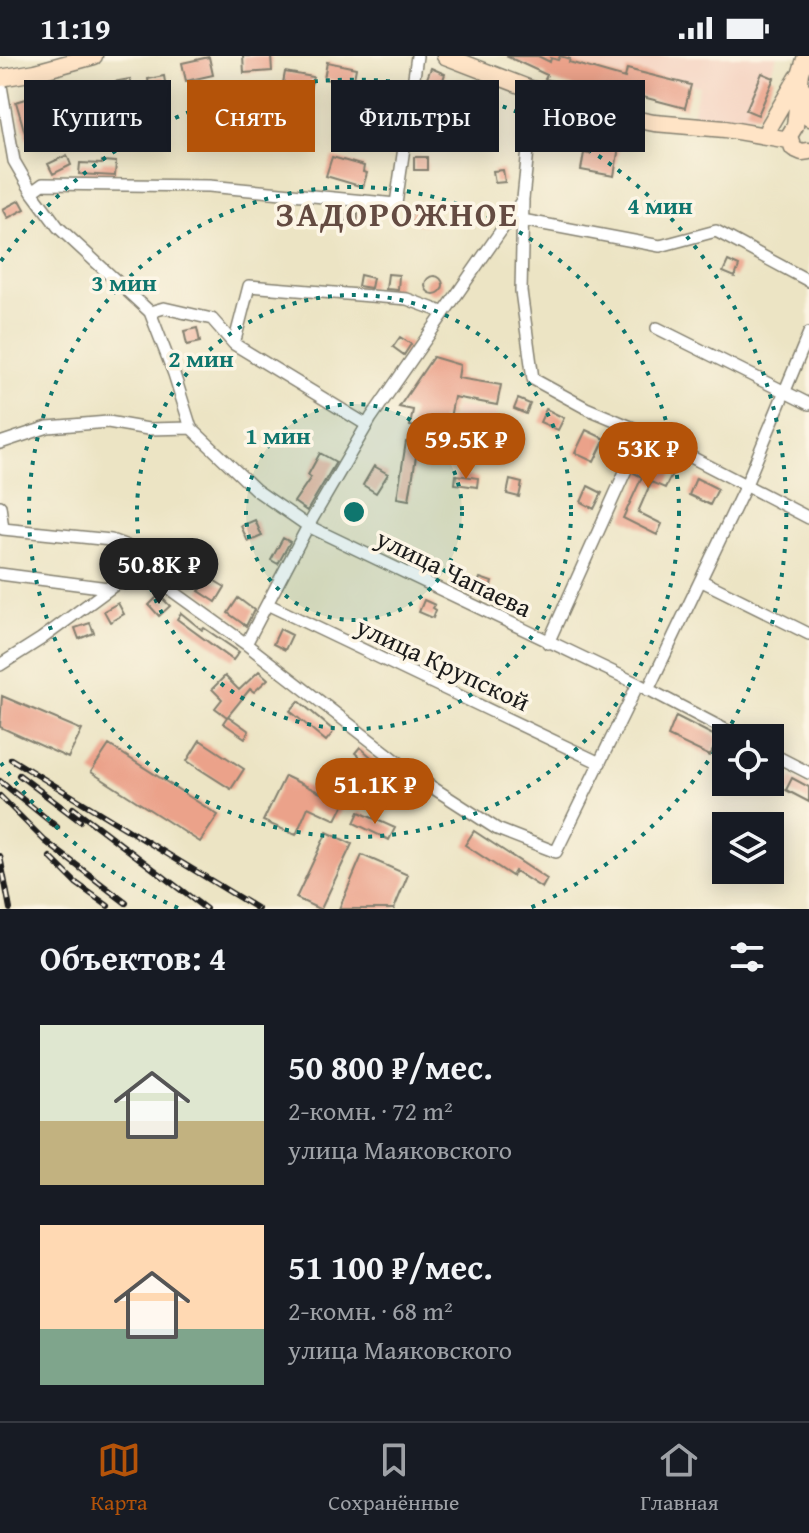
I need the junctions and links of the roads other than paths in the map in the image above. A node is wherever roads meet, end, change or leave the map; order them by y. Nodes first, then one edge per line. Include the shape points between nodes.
1 (94, 56) edge
2 (417, 56) edge
3 (445, 56) edge
4 (804, 64) edge
5 (0, 79) edge
6 (515, 83) edge
7 (645, 121) edge
8 (800, 127) edge
9 (768, 128) junction
10 (725, 129) junction
11 (528, 152) edge
12 (808, 152) edge
13 (32, 192) junction
14 (523, 199) junction
15 (522, 220) junction
16 (809, 281) edge
17 (150, 312) junction
18 (442, 312) junction
19 (657, 328) dead end
20 (809, 333) edge
21 (234, 344) junction
22 (784, 392) junction
23 (809, 404) edge
24 (367, 425) junction
25 (191, 428) junction
26 (643, 432) junction
27 (0, 443) edge
28 (745, 487) junction
29 (0, 506) edge
30 (809, 518) edge
31 (308, 526) junction
32 (139, 567) junction
33 (0, 574) edge
34 (702, 581) junction
35 (108, 588) junction
36 (267, 604) junction
37 (809, 634) edge
38 (548, 643) junction
39 (246, 644) junction
40 (0, 665) edge
41 (643, 687) junction
42 (714, 724) edge
43 (784, 760) edge
44 (600, 763) junction
45 (809, 773) edge

1 - 5 main road
2 - 13 street via 396,204 209,186 43,184
3 - 6 main road
4 - 8 main road
4 - 9 main road
5 - 13 street, улица Чапаева via 14,161
7 - 10 main road
8 - 9 main road
8 - 10 main road
8 - 12 main road via 793,148
9 - 10 main road
11 - 14 street
13 - 17 street, улица Чапаева via 58,227
14 - 15 street
14 - 18 street
15 - 16 street via 660,246 716,231
15 - 26 street via 521,291 533,379
17 - 21 street via 164,308 212,319
17 - 25 street, улица Чапаева
18 - 21 street via 407,299 249,286
18 - 24 street
19 - 22 street
20 - 22 street
21 - 24 street
22 - 23 street
22 - 28 street
24 - 31 street
25 - 27 street via 148,429 108,422 48,427
25 - 31 street, улица Чапаева via 256,490
26 - 28 street
26 - 38 street
28 - 30 street
28 - 34 street
29 - 32 street via 3,529 111,540 127,546
31 - 36 street
31 - 38 street, улица Чапаева
32 - 35 street
32 - 39 street
33 - 35 street
34 - 37 street
34 - 41 street
35 - 40 street
36 - 39 street
36 - 44 street, улица Крупской
38 - 41 street, улица Чапаева
39 - 44 street via 424,782 497,829 556,852
41 - 42 street, улица Чапаева
41 - 44 street
43 - 45 street

